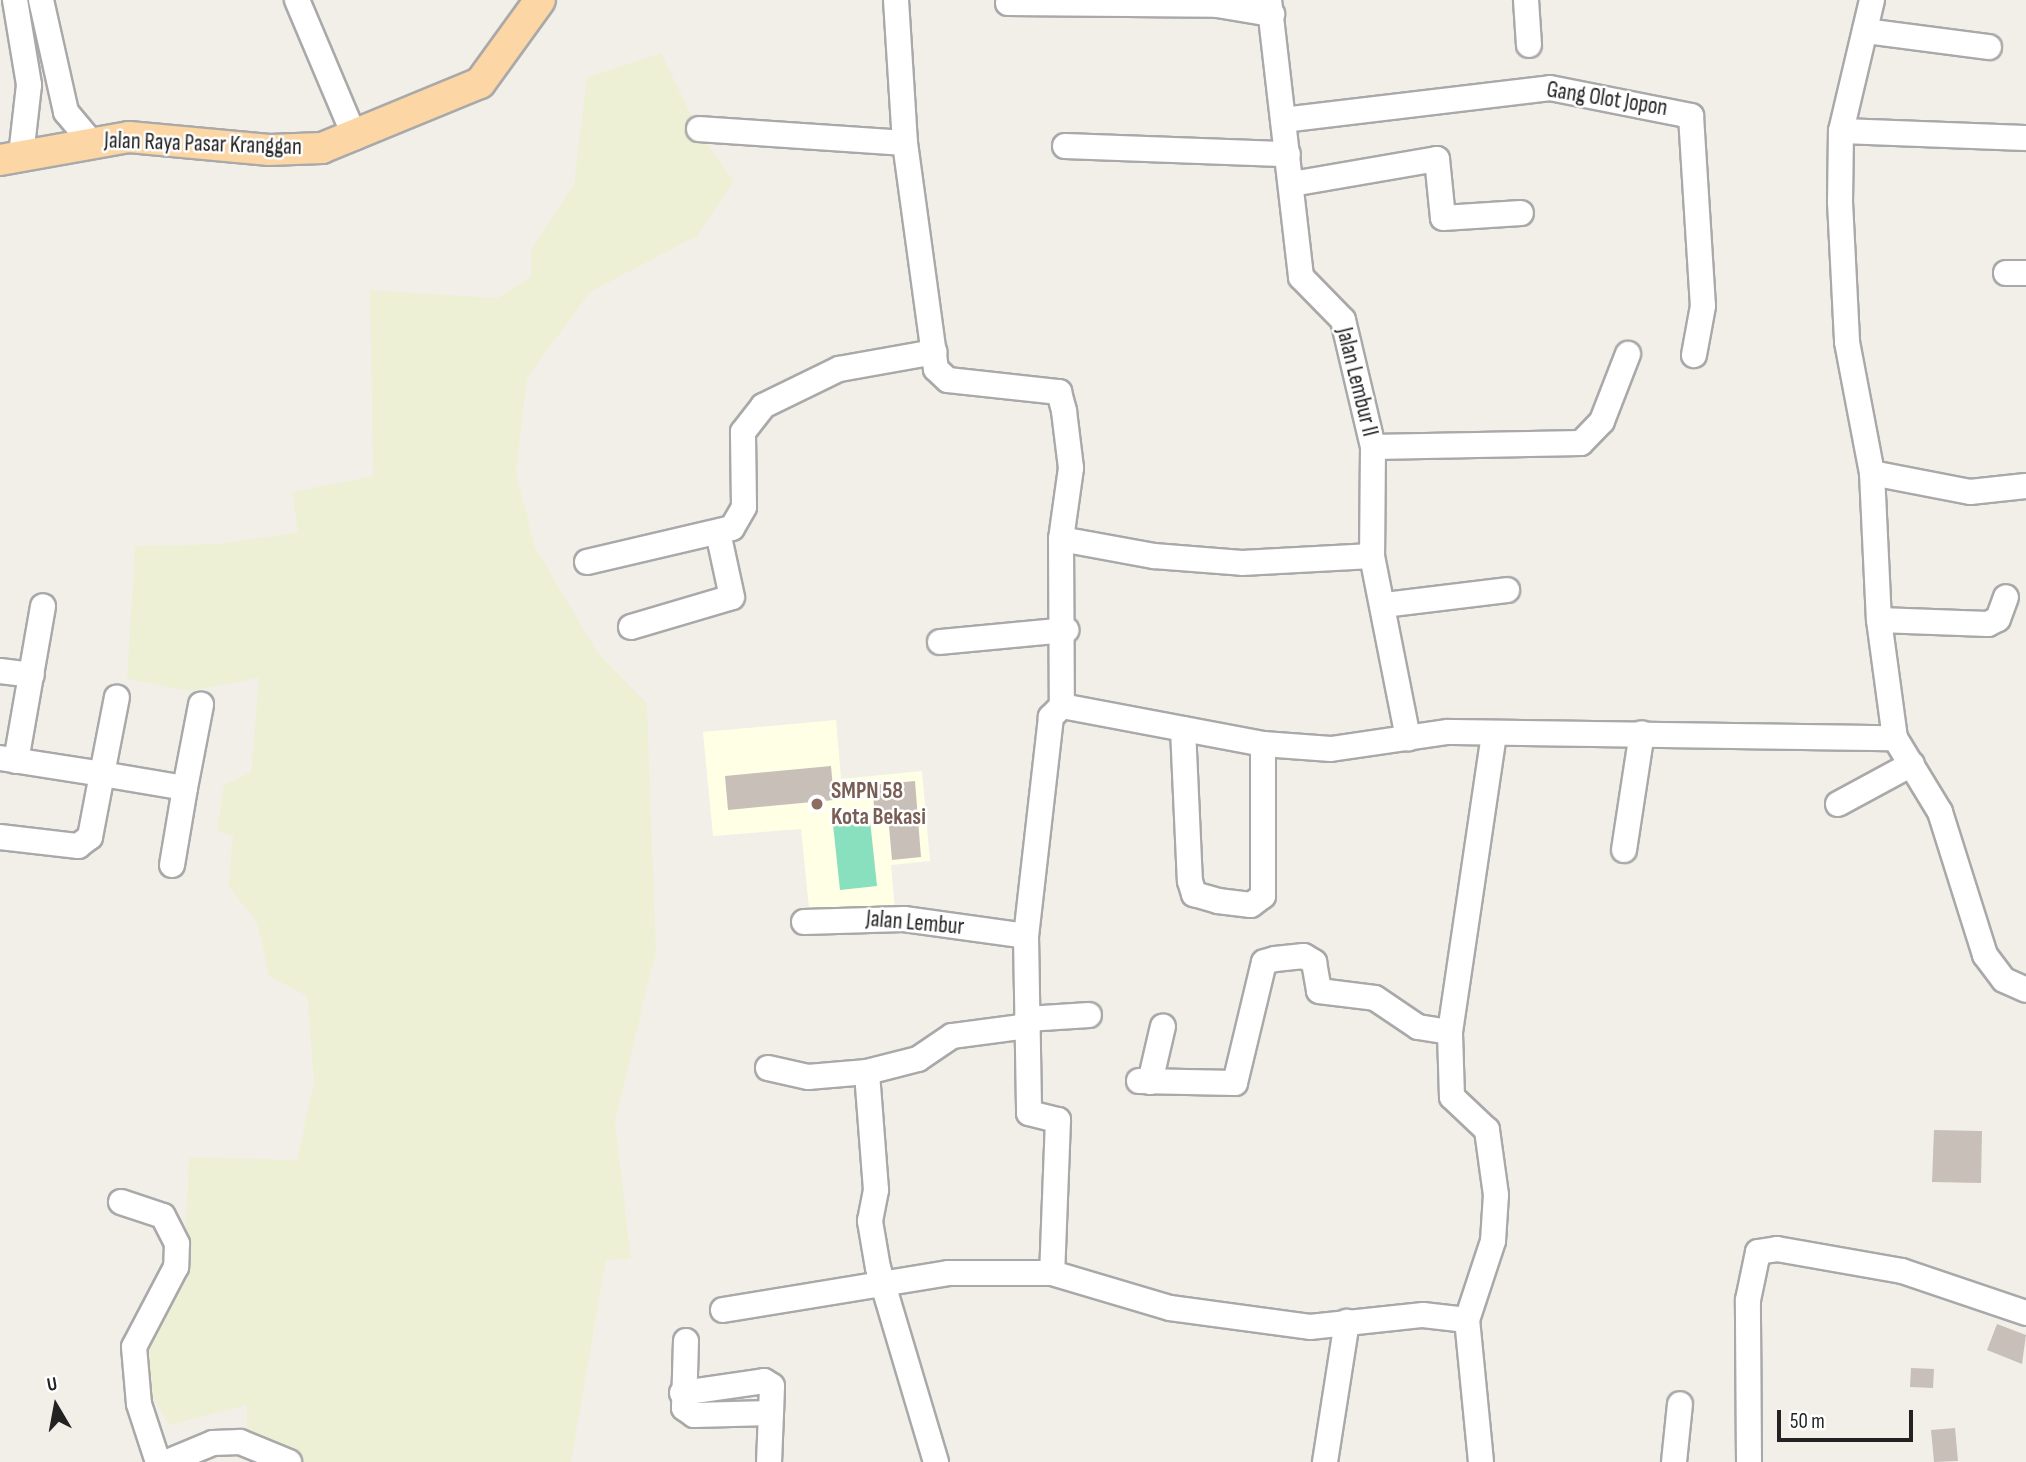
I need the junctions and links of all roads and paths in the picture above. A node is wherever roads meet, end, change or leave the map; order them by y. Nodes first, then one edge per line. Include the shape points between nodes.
1 (15, 0) edge
2 (41, 0) edge
3 (297, 0) edge
4 (540, 0) edge
5 (896, 0) edge
6 (1527, 0) edge
7 (1872, 0) edge
8 (1008, 3) dead end
9 (1271, 7) edge
10 (1865, 31) junction
11 (1529, 45) dead end
12 (1989, 47) dead end
13 (1283, 120) junction
14 (699, 130) dead end
15 (1841, 131) junction
16 (355, 137) junction
17 (2026, 138) edge
18 (89, 141) junction
19 (905, 143) junction
20 (1065, 146) dead end
21 (1288, 153) junction
22 (10, 157) edge
23 (1292, 184) junction
24 (1521, 213) dead end
25 (934, 352) junction
26 (1628, 354) dead end
27 (1694, 355) dead end
28 (1373, 447) junction
29 (1872, 473) junction
30 (2026, 486) edge
31 (718, 532) junction
32 (1061, 539) junction
33 (1372, 556) junction
34 (587, 562) dead end
35 (1507, 590) dead end
36 (2006, 597) dead end
37 (1385, 605) junction
38 (43, 606) dead end
39 (1879, 620) junction
40 (631, 627) dead end
41 (1066, 629) junction
42 (940, 642) dead end
43 (0, 670) edge
44 (32, 675) junction
45 (117, 697) dead end
46 (201, 705) dead end
47 (1062, 706) junction
48 (1183, 729) junction
49 (1494, 733) junction
50 (1642, 733) junction
51 (1408, 738) junction
52 (1895, 738) junction
53 (1263, 744) junction
54 (8, 760) edge
55 (1912, 764) junction
56 (102, 774) junction
57 (186, 788) junction
58 (1838, 804) dead end
59 (0, 838) edge
60 (1624, 850) dead end
61 (172, 864) dead end
62 (804, 922) dead end
63 (1026, 936) junction
64 (2026, 990) edge
65 (1089, 1015) dead end
66 (1027, 1022) junction
67 (1164, 1026) dead end
68 (1450, 1032) junction
69 (768, 1068) dead end
70 (867, 1072) junction
71 (121, 1202) dead end
72 (1052, 1273) junction
73 (886, 1287) junction
74 (723, 1310) dead end
75 (2026, 1313) edge
76 (1467, 1320) junction
77 (1347, 1322) junction
78 (686, 1341) dead end
79 (1680, 1404) dead end
80 (158, 1462) edge
81 (167, 1462) edge
82 (289, 1462) edge
83 (769, 1462) edge
84 (936, 1462) edge
85 (1325, 1462) edge
86 (1481, 1462) edge
87 (1674, 1462) edge
88 (1749, 1462) edge

1 - 22 street via 29,85
2 - 18 street via 66,112
3 - 16 street
4 - 16 main road, Jalan Raya Pasar Kranggan via 480,83
5 - 19 street
6 - 11 street
7 - 10 street
8 - 9 street
9 - 13 street, Jalan Lembur II
10 - 12 street
10 - 15 street
13 - 21 street, Jalan Lembur II
13 - 27 street, Gang Olot Jopon via 1550,88 1691,116 1703,306
14 - 19 street
15 - 17 street
15 - 29 street via 1847,342
16 - 18 main road, Jalan Raya Pasar Kranggan via 322,148 269,150 129,137
18 - 22 main road, Jalan Raya Pasar Kranggan
19 - 25 street
20 - 21 street
21 - 23 street, Jalan Lembur II
23 - 24 street via 1437,159 1443,218
23 - 28 street, Jalan Lembur II via 1301,277 1343,320
25 - 31 street via 839,369 763,406 743,432 739,522
25 - 32 street via 936,369 948,380 1059,392 1071,468
26 - 28 street via 1602,421 1581,443
28 - 33 street, Jalan Lembur II
29 - 30 street via 1970,492
29 - 39 street
31 - 34 street
31 - 40 street via 732,597
32 - 33 street via 1154,556 1242,563
32 - 41 street
33 - 37 street, Jalan Lembur II
35 - 37 street
36 - 39 street via 1998,619 1988,624
37 - 51 street, Jalan Lembur II
38 - 44 street
39 - 52 street
41 - 42 street
41 - 47 street
43 - 44 street
44 - 54 street
45 - 56 street
46 - 57 street
47 - 48 street
47 - 63 street via 1051,717
48 - 53 street
48 - 53 street via 1190,881 1194,894 1218,901 1251,905 1263,896
49 - 50 street
49 - 51 street
49 - 68 street
50 - 52 street
50 - 60 street
51 - 53 street via 1331,750
52 - 55 street
54 - 56 street
55 - 58 street
55 - 64 street via 1940,812 1985,955 2004,979
56 - 57 street
56 - 59 street via 90,837 78,846
57 - 61 street
62 - 63 street, Jalan Lembur via 867,917
63 - 66 street
65 - 66 street
66 - 70 street via 952,1036 918,1059
66 - 72 street via 1029,1113 1058,1120
67 - 68 street via 1145,1082 1235,1083 1264,962 1304,956 1314,962 1319,991 1375,998 1418,1027
68 - 76 street via 1452,1097 1488,1130 1496,1195 1493,1241
69 - 70 street via 808,1077
70 - 73 street via 876,1190 870,1221
71 - 80 street via 163,1216 177,1244 176,1267 134,1347 139,1404
72 - 73 street via 948,1273
72 - 77 street via 1170,1308 1310,1327
73 - 74 street
73 - 84 street
75 - 88 street via 1902,1271 1777,1249 1758,1252 1748,1300
76 - 77 street via 1423,1315
76 - 86 street
77 - 85 street
78 - 83 street via 684,1408 694,1415 771,1413
79 - 87 street
81 - 82 street via 213,1443 240,1442

